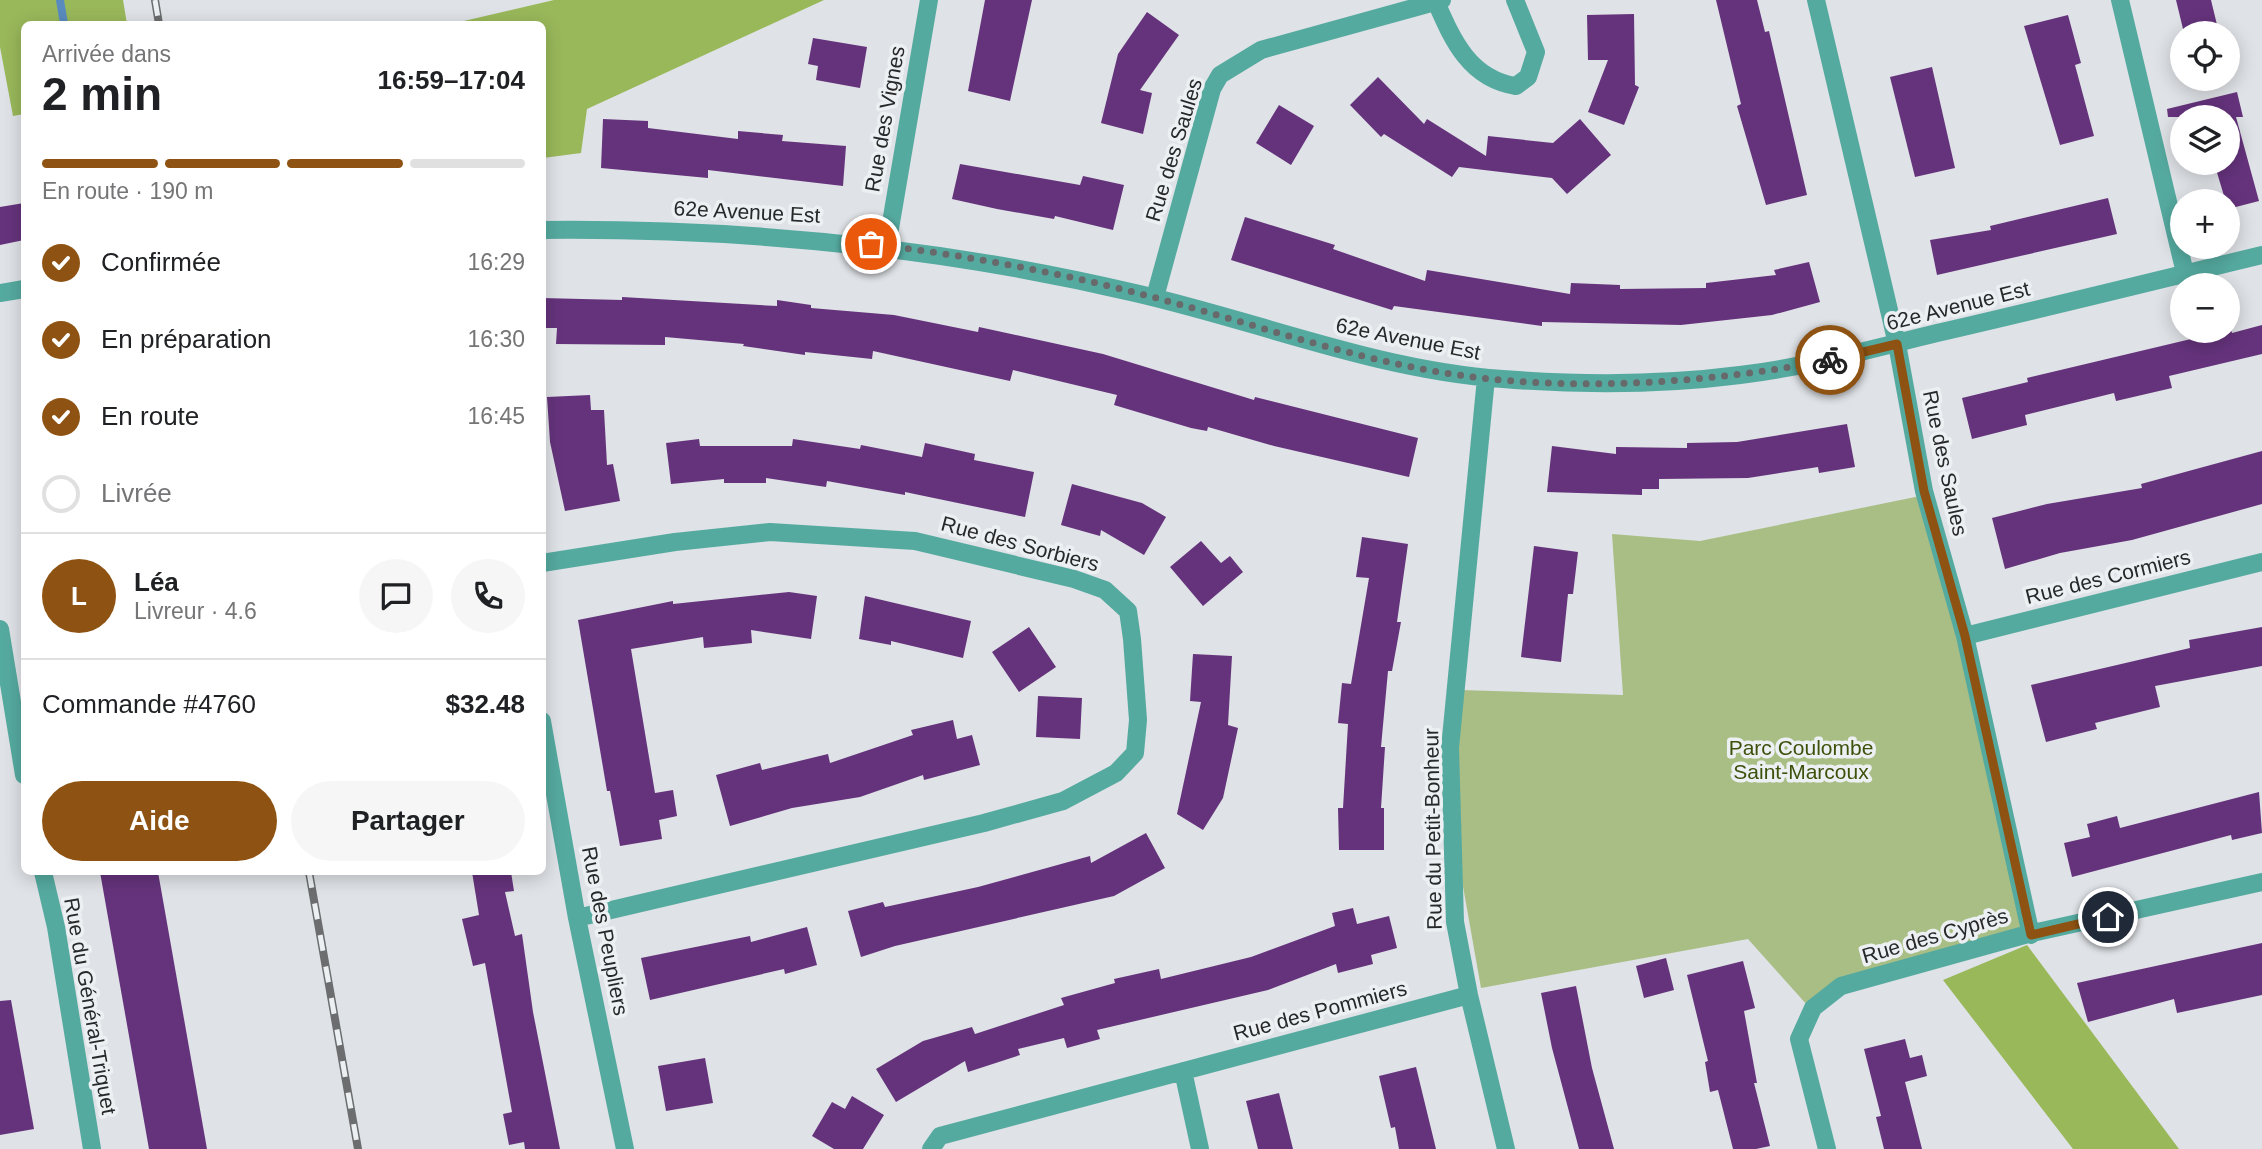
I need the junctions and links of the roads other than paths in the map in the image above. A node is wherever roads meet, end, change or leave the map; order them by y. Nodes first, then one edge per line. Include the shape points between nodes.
1 (929, 0) edge
2 (1515, 0) edge
3 (1816, 0) edge
4 (2120, 0) edge
5 (1439, 1) edge
6 (546, 230) edge
7 (887, 246) junction
8 (2262, 255) edge
9 (2185, 273) joint
10 (2170, 277) edge
11 (21, 290) edge
12 (0, 293) edge
13 (1155, 297) junction
14 (1897, 344) junction
15 (1486, 378) junction
16 (546, 562) edge
17 (2262, 562) edge
18 (0, 629) edge
19 (1965, 636) junction
20 (546, 744) edge
21 (21, 757) edge
22 (44, 875) edge
23 (2262, 882) edge
24 (577, 918) junction
25 (2031, 935) junction
26 (1469, 995) junction
27 (1183, 1071) junction
28 (92, 1149) edge
29 (625, 1149) edge
30 (931, 1149) edge
31 (1200, 1149) edge
32 (1506, 1149) edge
33 (1827, 1149) edge

1 - 7 street, Rue des Vignes
2 - 5 street, Rue des Saules via 1536,52 1528,77 1516,86 1495,83 1471,64 1452,39
3 - 14 street, Rue des Saules
4 - 9 street
5 - 13 street, Rue des Saules via 1261,50 1220,75 1212,89
6 - 7 street, 62e Avenue Est via 705,232
7 - 13 street, 62e Avenue Est
8 - 9 street, 62e Avenue Est
10 - 14 street, 62e Avenue Est
11 - 12 street
13 - 15 street, 62e Avenue Est via 1352,353
14 - 15 street, 62e Avenue Est via 1807,365 1717,378 1622,382
14 - 19 street, Rue des Saules via 1924,491
15 - 26 street, Rue du Petit-Bonheur via 1450,748 1455,922
16 - 24 street, Rue des Sorbiers via 770,531 915,541 1104,590 1128,611 1132,639 1138,720 1135,753 1116,773 1063,801
17 - 19 street, Rue des Cormiers
18 - 21 street
19 - 25 street, Rue des Saules
20 - 24 street, Rue des Peupliers
22 - 28 street, Rue du Général-Triquet
23 - 25 street, Rue des Cyprès
24 - 29 street, Rue des Peupliers
25 - 33 street, Rue des Cyprès via 1841,986 1812,1008 1799,1039
26 - 27 street, Rue des Pommiers
26 - 32 street, Rue du Petit-Bonheur
27 - 30 street, Rue des Pommiers via 940,1136
27 - 31 street

